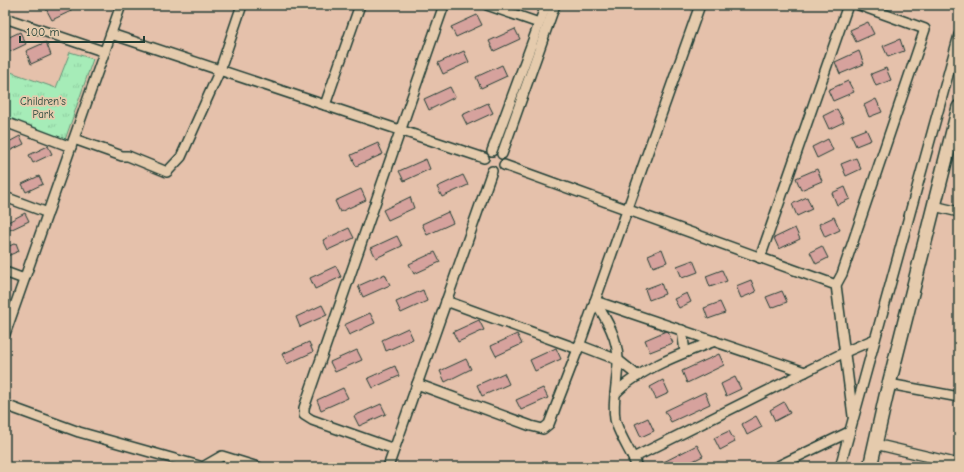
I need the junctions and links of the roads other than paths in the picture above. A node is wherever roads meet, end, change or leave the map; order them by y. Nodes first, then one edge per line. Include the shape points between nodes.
1 (121, 5) edge
2 (242, 5) edge
3 (360, 5) edge
4 (444, 5) edge
5 (487, 5) edge
6 (546, 5) edge
7 (555, 5) edge
8 (700, 5) edge
9 (848, 5) edge
10 (859, 5) edge
11 (5, 18) edge
12 (539, 23) junction
13 (111, 34) junction
14 (959, 35) edge
15 (105, 52) junction
16 (220, 70) junction
17 (325, 105) junction
18 (959, 107) edge
19 (5, 122) edge
20 (401, 130) junction
21 (72, 143) junction
22 (492, 151) junction
23 (502, 154) junction
24 (484, 158) junction
25 (504, 165) junction
26 (492, 171) junction
27 (5, 198) edge
28 (934, 206) junction
29 (627, 210) junction
30 (959, 212) edge
31 (48, 213) junction
32 (760, 258) junction
33 (5, 272) edge
34 (24, 279) junction
35 (836, 285) junction
36 (446, 300) junction
37 (595, 301) junction
38 (682, 330) junction
39 (5, 334) edge
40 (875, 339) junction
41 (715, 342) junction
42 (579, 347) junction
43 (685, 352) junction
44 (845, 352) junction
45 (618, 360) junction
46 (805, 372) junction
47 (638, 376) junction
48 (417, 384) junction
49 (889, 384) junction
50 (615, 394) junction
51 (959, 397) edge
52 (5, 405) edge
53 (853, 416) junction
54 (849, 432) junction
55 (875, 444) junction
56 (394, 449) junction
57 (635, 463) edge
58 (959, 464) edge
59 (258, 467) edge
60 (388, 467) edge
61 (776, 467) edge
62 (840, 467) edge
63 (870, 467) edge

1 - 13 street
2 - 16 street
3 - 17 street
4 - 20 street
5 - 12 street
6 - 12 street
7 - 23 street
8 - 29 street
9 - 32 street
10 - 35 street via 925,29 842,274
11 - 15 street
12 - 22 street
13 - 15 street
13 - 16 street
14 - 40 street
15 - 21 street
16 - 17 street
16 - 21 street via 182,157 167,172 128,156
17 - 20 street
18 - 28 street
19 - 21 street
20 - 24 street
20 - 56 street via 304,408 304,415 312,420
21 - 31 street
22 - 23 street
22 - 24 street
23 - 25 street
24 - 26 street via 486,168
25 - 26 street via 497,172
25 - 29 street
26 - 36 street
27 - 31 street
28 - 30 street
28 - 49 street
29 - 32 street
29 - 37 street
31 - 34 street
32 - 35 street
33 - 34 street
34 - 39 street
35 - 44 street
36 - 42 street
36 - 48 street
37 - 38 street
37 - 42 street
37 - 45 street via 610,327
38 - 41 street
38 - 43 street
40 - 44 street
40 - 53 street
41 - 43 street
41 - 46 street
42 - 45 street
42 - 48 street via 549,424 543,429
43 - 47 street
44 - 46 street
44 - 53 street
45 - 47 street
45 - 50 street
46 - 57 street
47 - 50 street via 624,384
48 - 56 street
49 - 51 street
49 - 55 street
50 - 57 street via 615,421
52 - 59 street via 79,432 196,465 203,466 222,456
53 - 54 street
54 - 61 street
54 - 62 street
55 - 58 street
55 - 63 street
56 - 60 street

